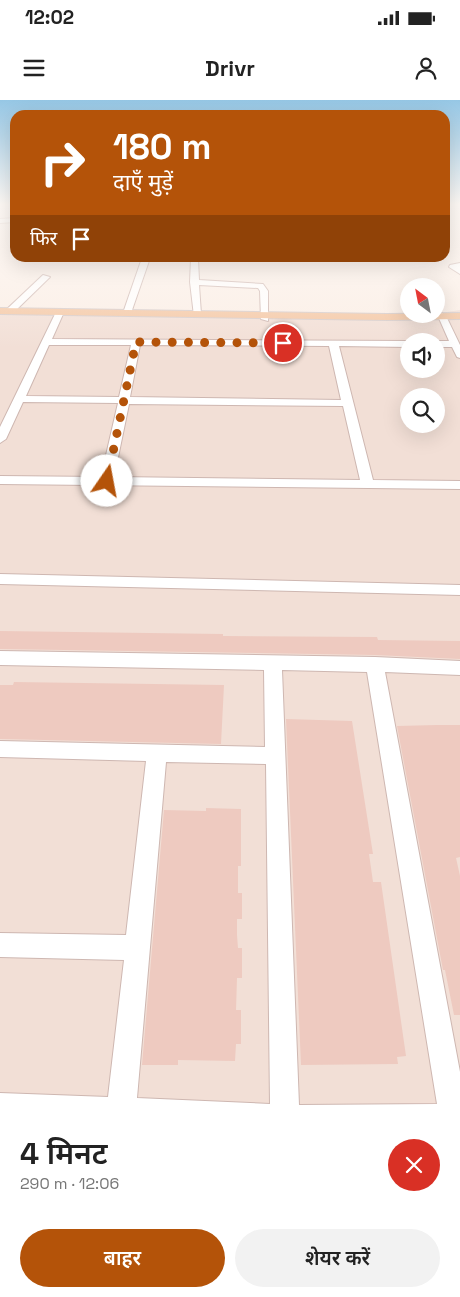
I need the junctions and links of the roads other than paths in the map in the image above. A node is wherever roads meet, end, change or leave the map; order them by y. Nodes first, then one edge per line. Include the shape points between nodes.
1 (145, 262) edge
2 (194, 262) edge
3 (460, 265) edge
4 (460, 272) edge
5 (46, 278) dead end
6 (194, 282) junction
7 (3, 312) edge
8 (127, 313) junction
9 (59, 314) junction
10 (197, 314) junction
11 (265, 317) junction
12 (400, 318) edge
13 (445, 318) edge
14 (460, 318) edge
15 (445, 323) edge
16 (47, 342) junction
17 (136, 342) junction
18 (333, 343) junction
19 (400, 344) edge
20 (445, 344) edge
21 (454, 344) junction
22 (460, 355) edge
23 (20, 399) junction
24 (124, 401) junction
25 (348, 403) junction
26 (0, 439) edge
27 (0, 480) edge
28 (107, 481) junction
29 (367, 484) junction
30 (460, 485) edge
31 (0, 579) edge
32 (460, 590) edge
33 (0, 658) edge
34 (273, 664) junction
35 (375, 664) junction
36 (460, 668) edge
37 (0, 749) edge
38 (157, 753) junction
39 (275, 756) junction
40 (0, 945) edge
41 (138, 948) junction
42 (0, 1108) edge
43 (121, 1113) junction
44 (57, 1116) edge
45 (457, 1119) edge
46 (286, 1120) junction

1 - 8 street
2 - 6 street
3 - 4 street via 453,268
5 - 7 street
6 - 10 street
6 - 11 street via 260,286 264,291
7 - 9 main road
8 - 9 main road
8 - 10 main road
9 - 11 main road
9 - 16 street
10 - 11 main road
11 - 12 main road
13 - 14 main road
15 - 21 street
16 - 17 street
16 - 23 street
17 - 18 street
17 - 24 street
18 - 19 street
18 - 25 street
20 - 21 street
21 - 22 street
23 - 24 street
23 - 26 street
24 - 25 street
24 - 28 street
25 - 29 street
27 - 28 street
28 - 29 street
29 - 30 street
31 - 32 street
33 - 34 street
34 - 35 street
34 - 39 street
35 - 36 street
35 - 45 street
37 - 38 street
38 - 39 street
38 - 41 street
39 - 46 street
40 - 41 street
41 - 43 street
42 - 44 street
43 - 44 street
43 - 46 street
45 - 46 street

